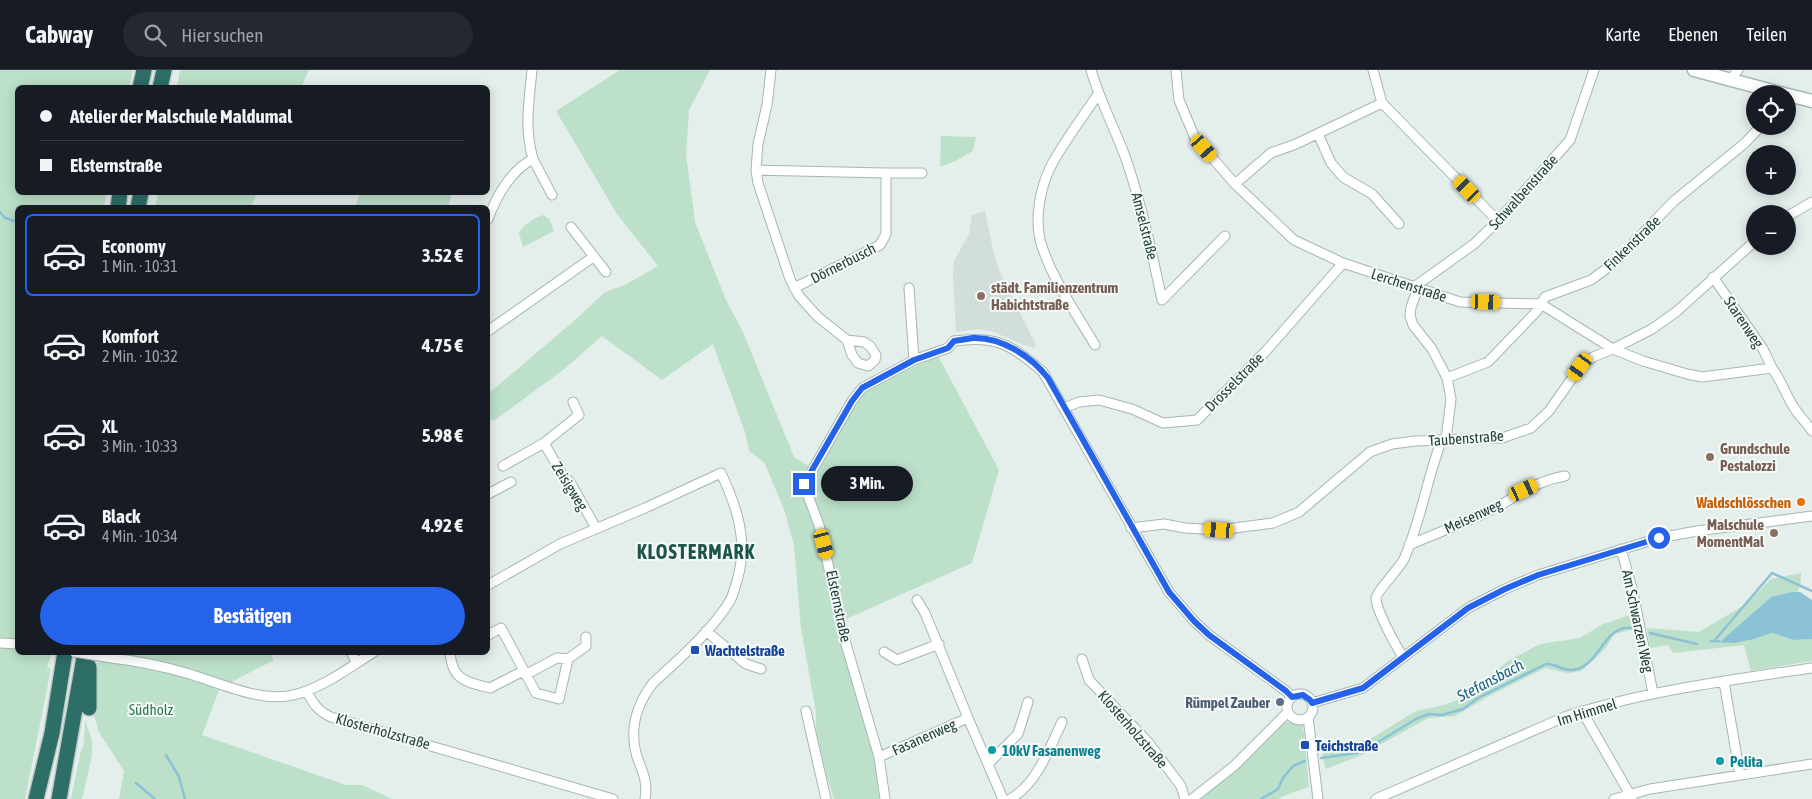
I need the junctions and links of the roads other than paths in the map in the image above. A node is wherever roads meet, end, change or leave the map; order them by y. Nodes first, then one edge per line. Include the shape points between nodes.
1 (144, 70) edge
2 (164, 70) edge
3 (532, 70) edge
4 (771, 70) edge
5 (1091, 70) edge
6 (1176, 70) edge
7 (1373, 70) edge
8 (1594, 70) edge
9 (1694, 70) edge
10 (1734, 75) edge
11 (141, 85) edge
12 (161, 85) edge
13 (1759, 85) edge
14 (1098, 94) junction
15 (1796, 97) edge
16 (1812, 101) edge
17 (1382, 103) junction
18 (1318, 134) junction
19 (1753, 135) edge
20 (533, 159) junction
21 (756, 170) junction
22 (886, 173) junction
23 (922, 173) dead end
24 (1235, 184) junction
25 (552, 195) dead end
26 (1812, 202) edge
27 (1796, 211) edge
28 (490, 214) edge
29 (1498, 221) junction
30 (1399, 224) dead end
31 (571, 227) dead end
32 (1225, 236) dead end
33 (1746, 249) edge
34 (593, 258) junction
35 (1343, 263) junction
36 (606, 272) dead end
37 (1714, 278) junction
38 (1416, 287) junction
39 (794, 288) junction
40 (910, 288) dead end
41 (1541, 304) junction
42 (490, 330) edge
43 (847, 340) dead end
44 (1095, 346) dead end
45 (1613, 349) junction
46 (914, 360) junction
47 (1772, 368) junction
48 (1447, 378) junction
49 (573, 402) dead end
50 (1064, 408) junction
51 (1812, 431) edge
52 (1444, 439) junction
53 (544, 443) junction
54 (503, 466) dead end
55 (1565, 476) dead end
56 (511, 482) dead end
57 (490, 493) edge
58 (1812, 516) edge
59 (596, 528) junction
60 (1131, 528) junction
61 (1409, 545) junction
62 (1621, 549) junction
63 (490, 584) edge
64 (918, 600) dead end
65 (706, 631) junction
66 (490, 633) edge
67 (586, 637) dead end
68 (0, 643) edge
69 (15, 644) edge
70 (939, 644) junction
71 (884, 652) dead end
72 (64, 655) edge
73 (85, 655) edge
74 (86, 655) edge
75 (93, 655) edge
76 (353, 655) edge
77 (369, 655) edge
78 (451, 655) edge
79 (1404, 658) junction
80 (568, 659) junction
81 (1082, 659) dead end
82 (357, 663) junction
83 (1812, 668) edge
84 (761, 669) dead end
85 (524, 673) junction
86 (1724, 682) junction
87 (307, 691) junction
88 (1653, 693) junction
89 (1292, 697) junction
90 (1028, 702) dead end
91 (1312, 703) junction
92 (89, 708) dead end
93 (806, 711) dead end
94 (1582, 711) junction
95 (1288, 712) junction
96 (1308, 717) junction
97 (968, 718) junction
98 (1062, 722) dead end
99 (878, 753) junction
100 (988, 764) junction
101 (1812, 764) edge
102 (1740, 775) junction
103 (1631, 796) edge
104 (36, 799) edge
105 (59, 799) edge
106 (613, 799) edge
107 (645, 799) edge
108 (826, 799) edge
109 (885, 799) edge
110 (1003, 799) edge
111 (1010, 799) edge
112 (1185, 799) edge
113 (1192, 799) edge
114 (1318, 799) edge
115 (1376, 799) edge
116 (1614, 799) edge

1 - 11 highway
2 - 12 highway
3 - 20 street via 526,128
4 - 21 street, Dörnerbusch
5 - 14 street, Amselstraße
6 - 24 street, Lerchenstraße via 1178,100 1195,138
7 - 17 street
8 - 29 street, Schwalbenstraße via 1570,140
9 - 10 main road
10 - 13 main road
14 - 32 street, Amselstraße via 1125,158 1144,218 1162,300
14 - 44 street via 1051,168 1041,192 1039,223 1040,239 1057,281
15 - 16 main road
17 - 18 street
17 - 29 street
18 - 24 street via 1271,153
18 - 30 street via 1331,163 1343,177 1372,194
19 - 41 street, Finkenstraße via 1674,201 1614,263 1591,280 1545,297
20 - 25 street
20 - 28 street via 515,172
21 - 22 street
21 - 39 street, Dörnerbusch
22 - 23 street
22 - 39 street, Dörnerbusch via 886,234 880,245
24 - 35 street, Lerchenstraße via 1294,240
26 - 27 street
29 - 38 street, Schwalbenstraße via 1474,244
31 - 34 street
33 - 37 street, Taubenstraße
34 - 36 street
34 - 42 street
35 - 38 street, Lerchenstraße
35 - 50 street, Drosselstraße via 1266,351 1197,420 1163,423 1099,400 1079,402
37 - 45 street, Taubenstraße via 1652,329
37 - 47 street, Starenweg via 1763,349
38 - 41 street, Lerchenstraße via 1460,302
38 - 48 street via 1410,316 1413,325 1432,348
39 - 43 street, Dörnerbusch via 818,317
40 - 46 street
41 - 45 street
41 - 48 street, Finkenstraße via 1488,362
45 - 47 street via 1652,364 1702,377
45 - 52 street, Taubenstraße via 1580,367 1550,411 1531,428 1502,438
46 - 50 street, Elsternstraße via 948,348 954,341 974,338 998,342 1020,352 1043,372
46 - 99 street, Elsternstraße via 862,388 804,484 819,525 846,644
47 - 51 street via 1795,409
48 - 52 street via 1451,400
49 - 53 street via 579,415
50 - 60 street, Elsternstraße
52 - 60 street, Taubenstraße via 1392,444 1370,452 1299,512 1274,523 1219,530 1164,524
52 - 61 street via 1434,461
53 - 54 street
53 - 59 street, Zeisigweg
55 - 61 street, Meisenweg via 1548,479 1494,508
56 - 57 street
58 - 62 street via 1697,531
59 - 63 street via 546,551
59 - 65 street via 721,473 740,519 742,555 734,592
60 - 89 street, Elsternstraße via 1169,592 1194,621
61 - 79 street via 1392,578 1376,594 1389,632
62 - 79 street via 1505,589 1468,608
62 - 88 street, Am Schwarzen Weg
64 - 70 street, Fasanenweg
65 - 84 street via 746,664
65 - 107 street via 653,683 636,714 634,741 646,784
66 - 85 street via 501,628
67 - 80 street via 586,646
68 - 69 street
70 - 71 street via 897,660
70 - 97 street, Fasanenweg
72 - 104 highway via 52,733
73 - 105 highway
74 - 92 highway
75 - 87 street, bridge via 155,665 264,696 291,696
76 - 82 street
77 - 82 street
78 - 85 street via 451,664 458,677 490,688
79 - 91 street via 1363,688
80 - 85 street via 557,658
80 - 85 street via 559,699 536,693
81 - 112 street, Klosterholzstraße via 1089,680 1148,742 1181,786
82 - 87 street
83 - 86 street, Im Himmel
86 - 88 street, Im Himmel
86 - 102 street
87 - 106 street, Klosterholzstraße via 316,708 331,717
88 - 94 street, Im Himmel
89 - 91 street via 1303,695
89 - 95 street
90 - 100 street via 1018,734
91 - 96 street
93 - 108 street
94 - 103 street
94 - 115 street, Im Himmel
95 - 96 street via 1295,719
95 - 113 street via 1234,766
96 - 114 street
97 - 99 street, Fasanenweg
97 - 100 street, Fasanenweg
98 - 111 street via 1038,771 1018,795
99 - 109 street, Fasanenweg
100 - 110 street, Fasanenweg
101 - 102 street
102 - 103 street via 1650,789
103 - 116 street

